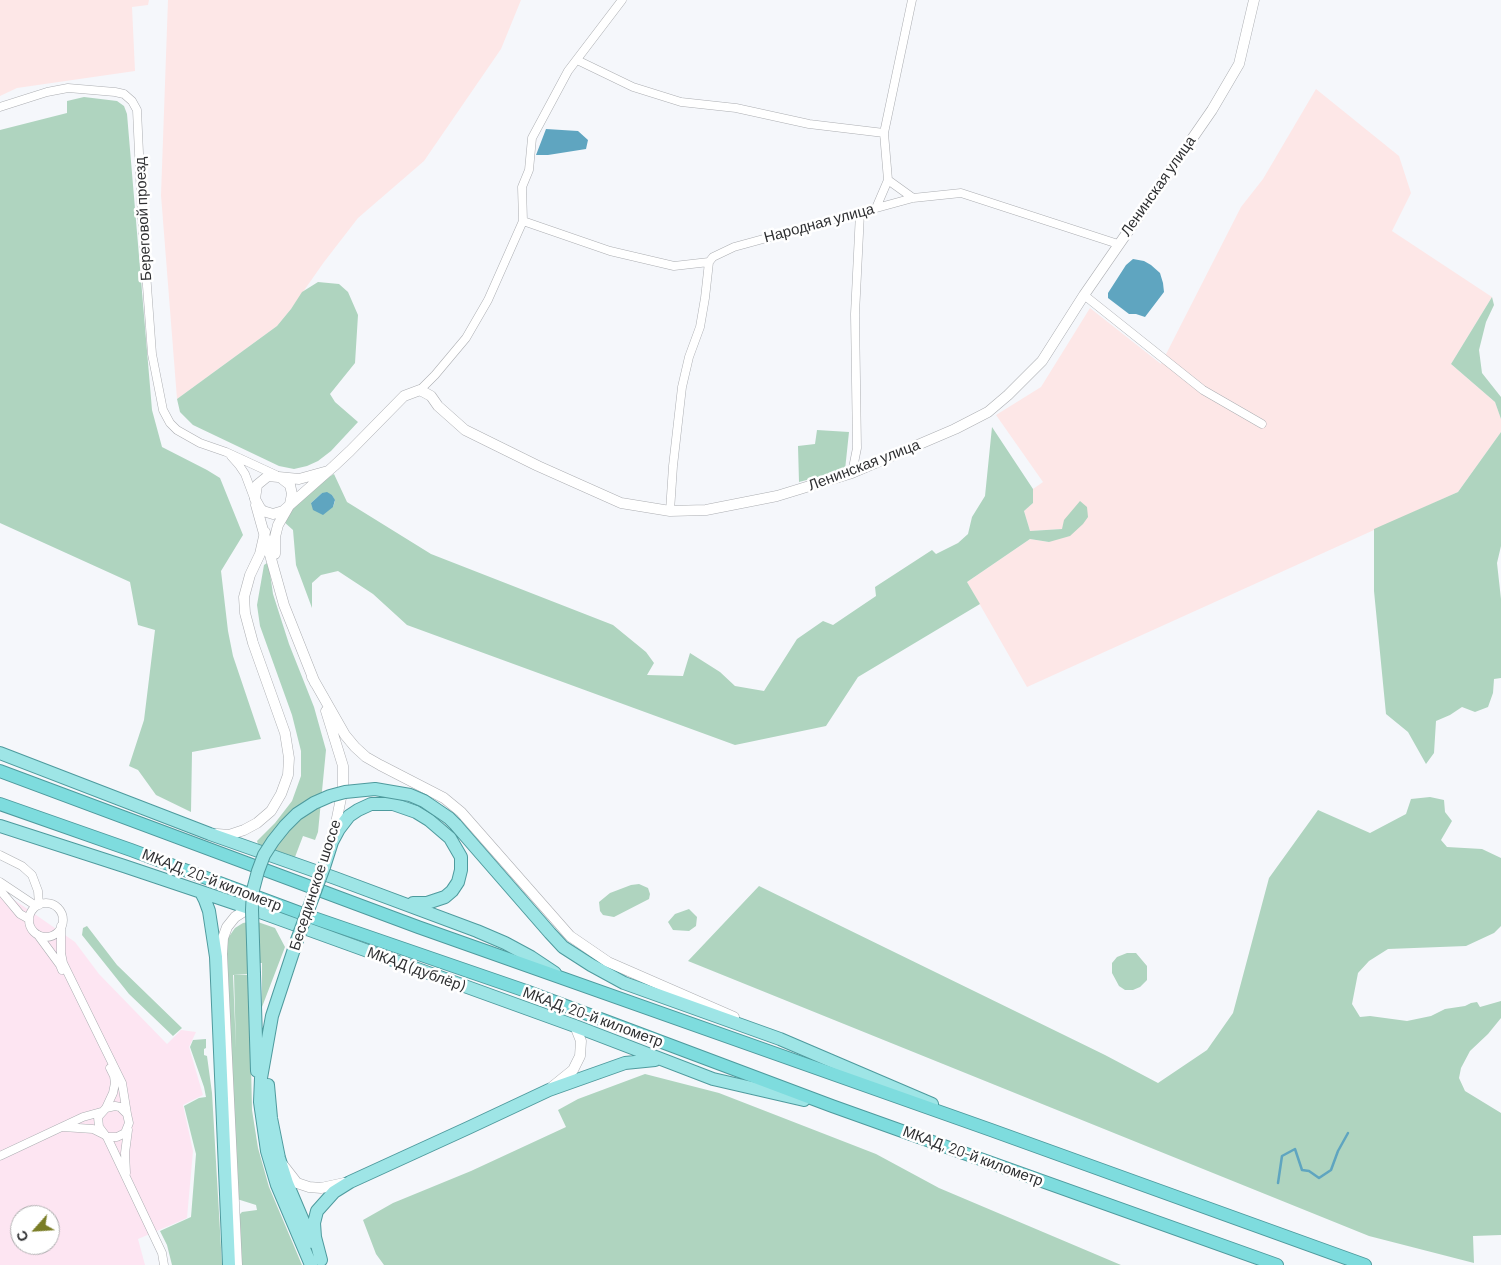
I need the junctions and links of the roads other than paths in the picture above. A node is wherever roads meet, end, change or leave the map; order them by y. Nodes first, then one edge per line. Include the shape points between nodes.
1 (622, 0) edge
2 (912, 0) edge
3 (1254, 0) edge
4 (577, 60) junction
5 (0, 107) edge
6 (884, 133) junction
7 (888, 180) junction
8 (913, 198) junction
9 (876, 208) junction
10 (860, 213) junction
11 (523, 221) junction
12 (1118, 244) junction
13 (709, 262) junction
14 (1084, 295) junction
15 (420, 390) junction
16 (1262, 424) dead end
17 (226, 452) junction
18 (328, 471) junction
19 (852, 473) junction
20 (278, 476) junction
21 (255, 499) junction
22 (287, 508) junction
23 (670, 511) junction
24 (265, 532) junction
25 (277, 578) junction
26 (312, 677) junction
27 (0, 753) edge
28 (0, 770) edge
29 (4, 806) edge
30 (0, 826) edge
31 (210, 834) junction
32 (332, 842) junction
33 (0, 855) edge
34 (0, 882) edge
35 (0, 890) edge
36 (201, 892) junction
37 (396, 900) junction
38 (38, 905) junction
39 (249, 908) junction
40 (29, 919) junction
41 (61, 926) junction
42 (38, 935) junction
43 (561, 977) junction
44 (575, 1026) junction
45 (780, 1039) junction
46 (267, 1050) junction
47 (662, 1060) junction
48 (549, 1090) junction
49 (260, 1102) junction
50 (832, 1106) junction
51 (103, 1110) junction
52 (128, 1114) junction
53 (62, 1127) junction
54 (128, 1129) junction
55 (991, 1130) junction
56 (106, 1136) junction
57 (0, 1156) edge
58 (279, 1158) junction
59 (127, 1177) junction
60 (350, 1182) junction
61 (305, 1250) junction
62 (318, 1263) edge
63 (164, 1265) edge
64 (229, 1265) edge
65 (238, 1265) edge
66 (307, 1265) edge
67 (1277, 1265) edge
68 (1365, 1265) edge

1 - 4 street
2 - 6 street
3 - 12 street, Ленинская улица via 1239,64 1212,110
4 - 6 street via 633,87 681,102
4 - 11 street via 532,138 522,187
5 - 17 street, Береговой проезд via 68,88 115,92 132,101 137,110 152,354 163,410 177,430
6 - 7 street
7 - 8 street
7 - 9 street
8 - 9 street, Народная улица
8 - 12 street, Народная улица via 955,193 970,195
9 - 10 street, Народная улица
10 - 13 street, Народная улица via 734,247 713,256
10 - 19 street via 856,314 857,448
11 - 13 street, Народная улица via 610,251 674,266
11 - 15 street via 488,300 466,338
12 - 14 street, Ленинская улица
13 - 23 street via 700,326 682,387
14 - 16 street via 1203,390
14 - 19 street, Ленинская улица via 1042,361 988,412
15 - 18 street via 404,396
15 - 23 street, Ленинская улица via 431,396 465,430 538,466 621,502
17 - 20 street, Береговой проезд
17 - 21 street via 240,465
18 - 20 street via 298,480
18 - 22 street
19 - 23 street, Ленинская улица via 777,496 706,510
20 - 21 street via 268,476 260,481 255,489
20 - 22 street via 292,489 292,499
21 - 22 street via 268,513 278,513
21 - 24 street, Бесединское шоссе
22 - 25 street, Бесединское шоссе via 275,537
24 - 25 street, Бесединское шоссе
24 - 31 street via 244,597 245,613 285,733 290,758 288,776 271,811 257,823 229,834
25 - 26 street, Бесединское шоссе via 284,606
26 - 32 street, Бесединское шоссе via 343,766 341,804
26 - 45 street via 345,736 355,747 366,757 444,798 461,812 556,922 581,945 608,962
27 - 31 main road
28 - 43 highway, МКАД, 20-й километр via 409,924
29 - 50 highway, МКАД, 20-й километр via 526,991
30 - 36 main road, МКАД (дублёр)
31 - 37 main road
32 - 37 main road via 349,816 371,804 392,804 441,828 461,857 461,870 455,886 445,897 427,903
32 - 46 main road, Бесединское шоссе, bridge via 278,995
33 - 38 street via 32,875 38,891
34 - 38 street
35 - 40 street via 20,914
36 - 39 main road, МКАД (дублёр)
36 - 64 main road via 209,911 216,957
37 - 43 main road via 505,943
38 - 40 street
38 - 41 street via 56,907 61,913
39 - 44 main road, МКАД (дублёр)
39 - 65 street via 227,927 223,938
40 - 42 street via 31,928
41 - 42 street via 52,935
41 - 52 street via 63,963 122,1083
42 - 51 street via 60,965 114,1076 113,1093
43 - 55 highway, МКАД, 20-й километр
44 - 47 main road, МКАД (дублёр)
44 - 48 street via 582,1048 577,1064
45 - 49 main road, bridge via 624,983 576,957 563,947 456,825 424,801 375,789 345,792 314,803 297,814 273,841 258,871 252,910
45 - 55 main road
46 - 49 main road, Бесединское шоссе
46 - 58 main road, Бесединское шоссе via 271,1118
47 - 48 main road via 624,1063
47 - 50 main road, МКАД (дублёр) via 713,1079
48 - 60 main road
49 - 61 main road, Бесединское шоссе via 267,1151
50 - 67 highway, МКАД, 20-й километр
51 - 52 street via 115,1106
51 - 53 street
51 - 56 street via 98,1122
52 - 54 street
53 - 56 street via 93,1129
53 - 57 street
54 - 56 street via 117,1138
54 - 59 street
55 - 68 highway, МКАД, 20-й километр
56 - 59 street
58 - 60 street via 297,1183 321,1188
58 - 62 main road, Бесединское шоссе
59 - 63 street via 162,1253
60 - 62 main road via 334,1192 317,1210 314,1224
61 - 62 main road, Бесединское шоссе
61 - 66 street

